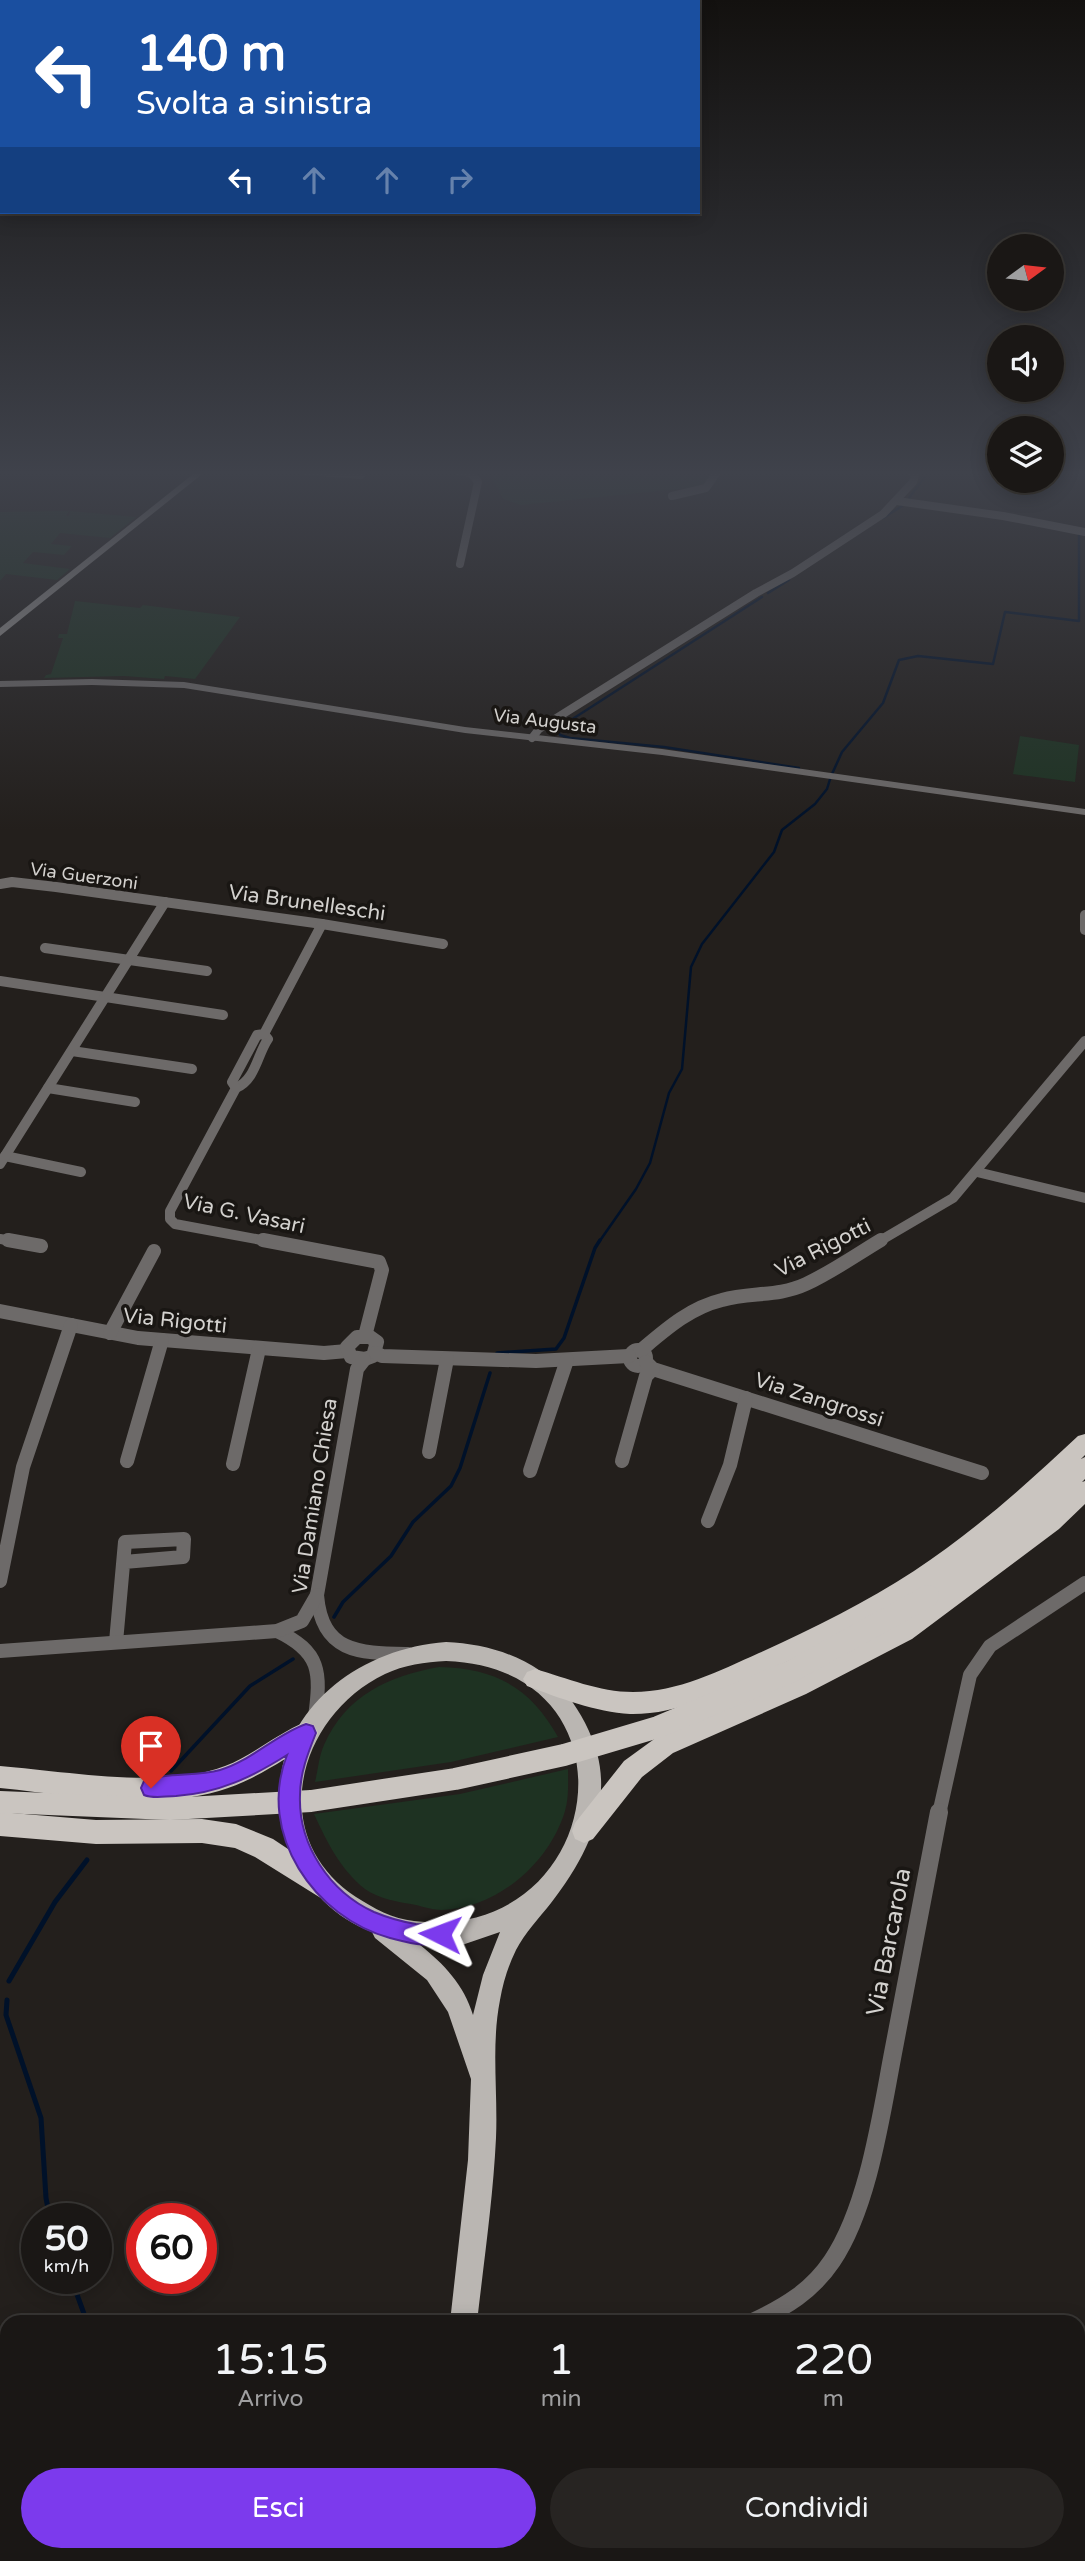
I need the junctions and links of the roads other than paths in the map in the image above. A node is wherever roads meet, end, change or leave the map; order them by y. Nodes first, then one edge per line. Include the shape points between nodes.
1 (53, 591) edge
2 (761, 591) edge
3 (0, 633) edge
4 (0, 684) edge
5 (532, 738) junction
6 (1085, 812) edge
7 (0, 884) edge
8 (165, 902) junction
9 (1085, 915) edge
10 (322, 923) junction
11 (1085, 930) edge
12 (443, 944) dead end
13 (45, 948) dead end
14 (130, 960) junction
15 (206, 971) dead end
16 (0, 981) edge
17 (104, 998) junction
18 (223, 1015) dead end
19 (1085, 1041) edge
20 (72, 1051) junction
21 (192, 1069) dead end
22 (236, 1087) joint
23 (48, 1088) junction
24 (135, 1102) dead end
25 (2, 1160) edge
26 (81, 1172) dead end
27 (977, 1172) junction
28 (1085, 1198) edge
29 (0, 1239) edge
30 (41, 1246) dead end
31 (154, 1251) dead end
32 (0, 1311) edge
33 (71, 1325) junction
34 (110, 1333) junction
35 (365, 1336) junction
36 (162, 1340) junction
37 (259, 1349) junction
38 (347, 1351) junction
39 (370, 1357) junction
40 (447, 1359) junction
41 (642, 1359) junction
42 (567, 1360) junction
43 (746, 1398) junction
44 (1085, 1442) edge
45 (429, 1452) dead end
46 (127, 1461) dead end
47 (622, 1461) dead end
48 (233, 1464) dead end
49 (1085, 1465) edge
50 (530, 1471) dead end
51 (982, 1473) dead end
52 (1085, 1490) edge
53 (708, 1521) dead end
54 (124, 1562) dead end
55 (0, 1581) edge
56 (1085, 1584) edge
57 (317, 1595) junction
58 (277, 1631) junction
59 (116, 1642) junction
60 (0, 1651) edge
61 (411, 1654) junction
62 (535, 1679) junction
63 (311, 1725) junction
64 (0, 1777) edge
65 (0, 1802) edge
66 (0, 1824) edge
67 (584, 1831) junction
68 (324, 1888) junction
69 (547, 1890) junction
70 (372, 1922) junction
71 (483, 2091) junction
72 (465, 2315) edge
73 (768, 2315) edge

1 - 3 main road
2 - 5 street via 539,729
4 - 5 street, Via Augusta via 184,685
5 - 6 street, Via Augusta
7 - 8 street, Via Guerzoni
8 - 10 street, Via Brunelleschi
8 - 14 street
9 - 11 street
10 - 12 street, Via Brunelleschi
10 - 22 street, Via G. Vasari via 264,1034 268,1039 247,1080
13 - 14 street
14 - 15 street
14 - 17 street
16 - 17 street
17 - 18 street
17 - 20 street
19 - 27 street, Via Rigotti
20 - 21 street
20 - 23 street
22 - 35 street, Via G. Vasari via 170,1211 170,1219 175,1224 379,1262 382,1270
23 - 24 street
23 - 25 street
25 - 26 street
27 - 28 street
27 - 41 street, Via Rigotti via 953,1198 806,1284 777,1294 724,1299 679,1320
29 - 30 street
31 - 34 street
32 - 33 street, Via Rigotti
33 - 34 street, Via Rigotti
33 - 55 street via 23,1467
34 - 36 street, Via Rigotti
35 - 38 street via 350,1341
35 - 39 street via 377,1342
36 - 37 street, Via Rigotti
36 - 46 street
37 - 38 street, Via Rigotti
37 - 48 street
38 - 39 street via 351,1357
39 - 40 street
39 - 57 street, Via Damiano Chiesa via 357,1369
40 - 42 street
40 - 45 street
41 - 42 street
41 - 43 street, Via Zangrossi
41 - 47 street via 646,1376
42 - 50 street
43 - 51 street, Via Zangrossi
43 - 53 street via 730,1465
44 - 62 highway via 1019,1504 943,1564 868,1610 713,1684 634,1703 601,1700
49 - 65 highway, bridge via 1030,1517 928,1596 792,1671 658,1727 564,1755 455,1779 311,1801 170,1809
52 - 67 highway via 1051,1523 904,1632 798,1686 665,1745 633,1769
54 - 59 street
56 - 73 street, Via Barcarola via 990,1646 970,1675 951,1750 880,2120 854,2221 832,2261 810,2287
57 - 58 street via 302,1621
57 - 61 street, Via Damiano Chiesa via 321,1621 329,1636 344,1646
58 - 59 street
58 - 63 street via 296,1639 314,1657 320,1674
59 - 60 street
61 - 62 main road via 474,1653 510,1662
61 - 63 main road via 360,1677
62 - 67 main road via 559,1702 578,1730 588,1762 590,1796
63 - 64 highway via 245,1770 192,1785 151,1788
63 - 68 main road via 294,1763 289,1796 304,1860
66 - 68 highway via 236,1836 264,1848
67 - 69 main road via 569,1862
68 - 70 main road
69 - 70 main road via 509,1917 464,1933 417,1934
69 - 71 main road via 509,1940 492,1984 484,2035
70 - 71 main road via 435,1972 458,2006
71 - 72 main road via 483,2137

